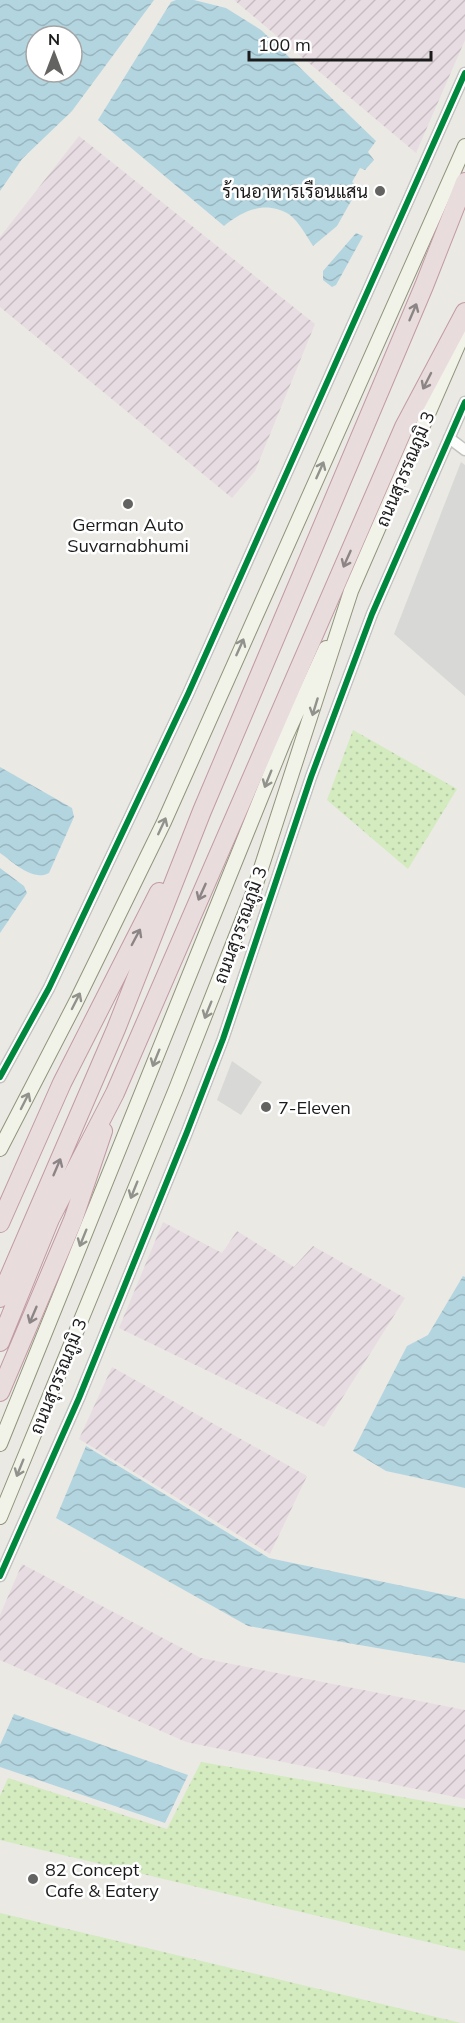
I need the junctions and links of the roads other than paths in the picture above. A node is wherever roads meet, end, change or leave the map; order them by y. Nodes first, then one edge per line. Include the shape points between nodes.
1 (465, 73) edge
2 (465, 146) edge
3 (465, 182) edge
4 (465, 312) edge
5 (465, 329) edge
6 (465, 402) edge
7 (449, 438) junction
8 (465, 450) edge
9 (351, 591) junction
10 (202, 811) junction
11 (0, 1077) edge
12 (115, 1092) junction
13 (0, 1149) edge
14 (0, 1222) edge
15 (0, 1298) edge
16 (0, 1342) edge
17 (0, 1392) edge
18 (0, 1444) edge
19 (0, 1517) edge
20 (0, 1576) edge

1 - 11 street via 188,694 48,988
13 -> 2 main road via 164,822
10 -> 3 highway
4 -> 12 highway via 404,427
5 - 9 main road, ถนนสุวรรณภูมิ 3
6 - 7 street
7 - 8 street
7 - 20 street via 372,614 188,1132 79,1398
9 -> 18 main road via 285,738
9 -> 19 main road, ถนนสุวรรณภูมิ 3 via 244,916
14 -> 10 highway via 90,1025
15 -> 10 highway via 117,1029
12 - 16 highway via 62,1192
12 -> 17 highway via 73,1220

